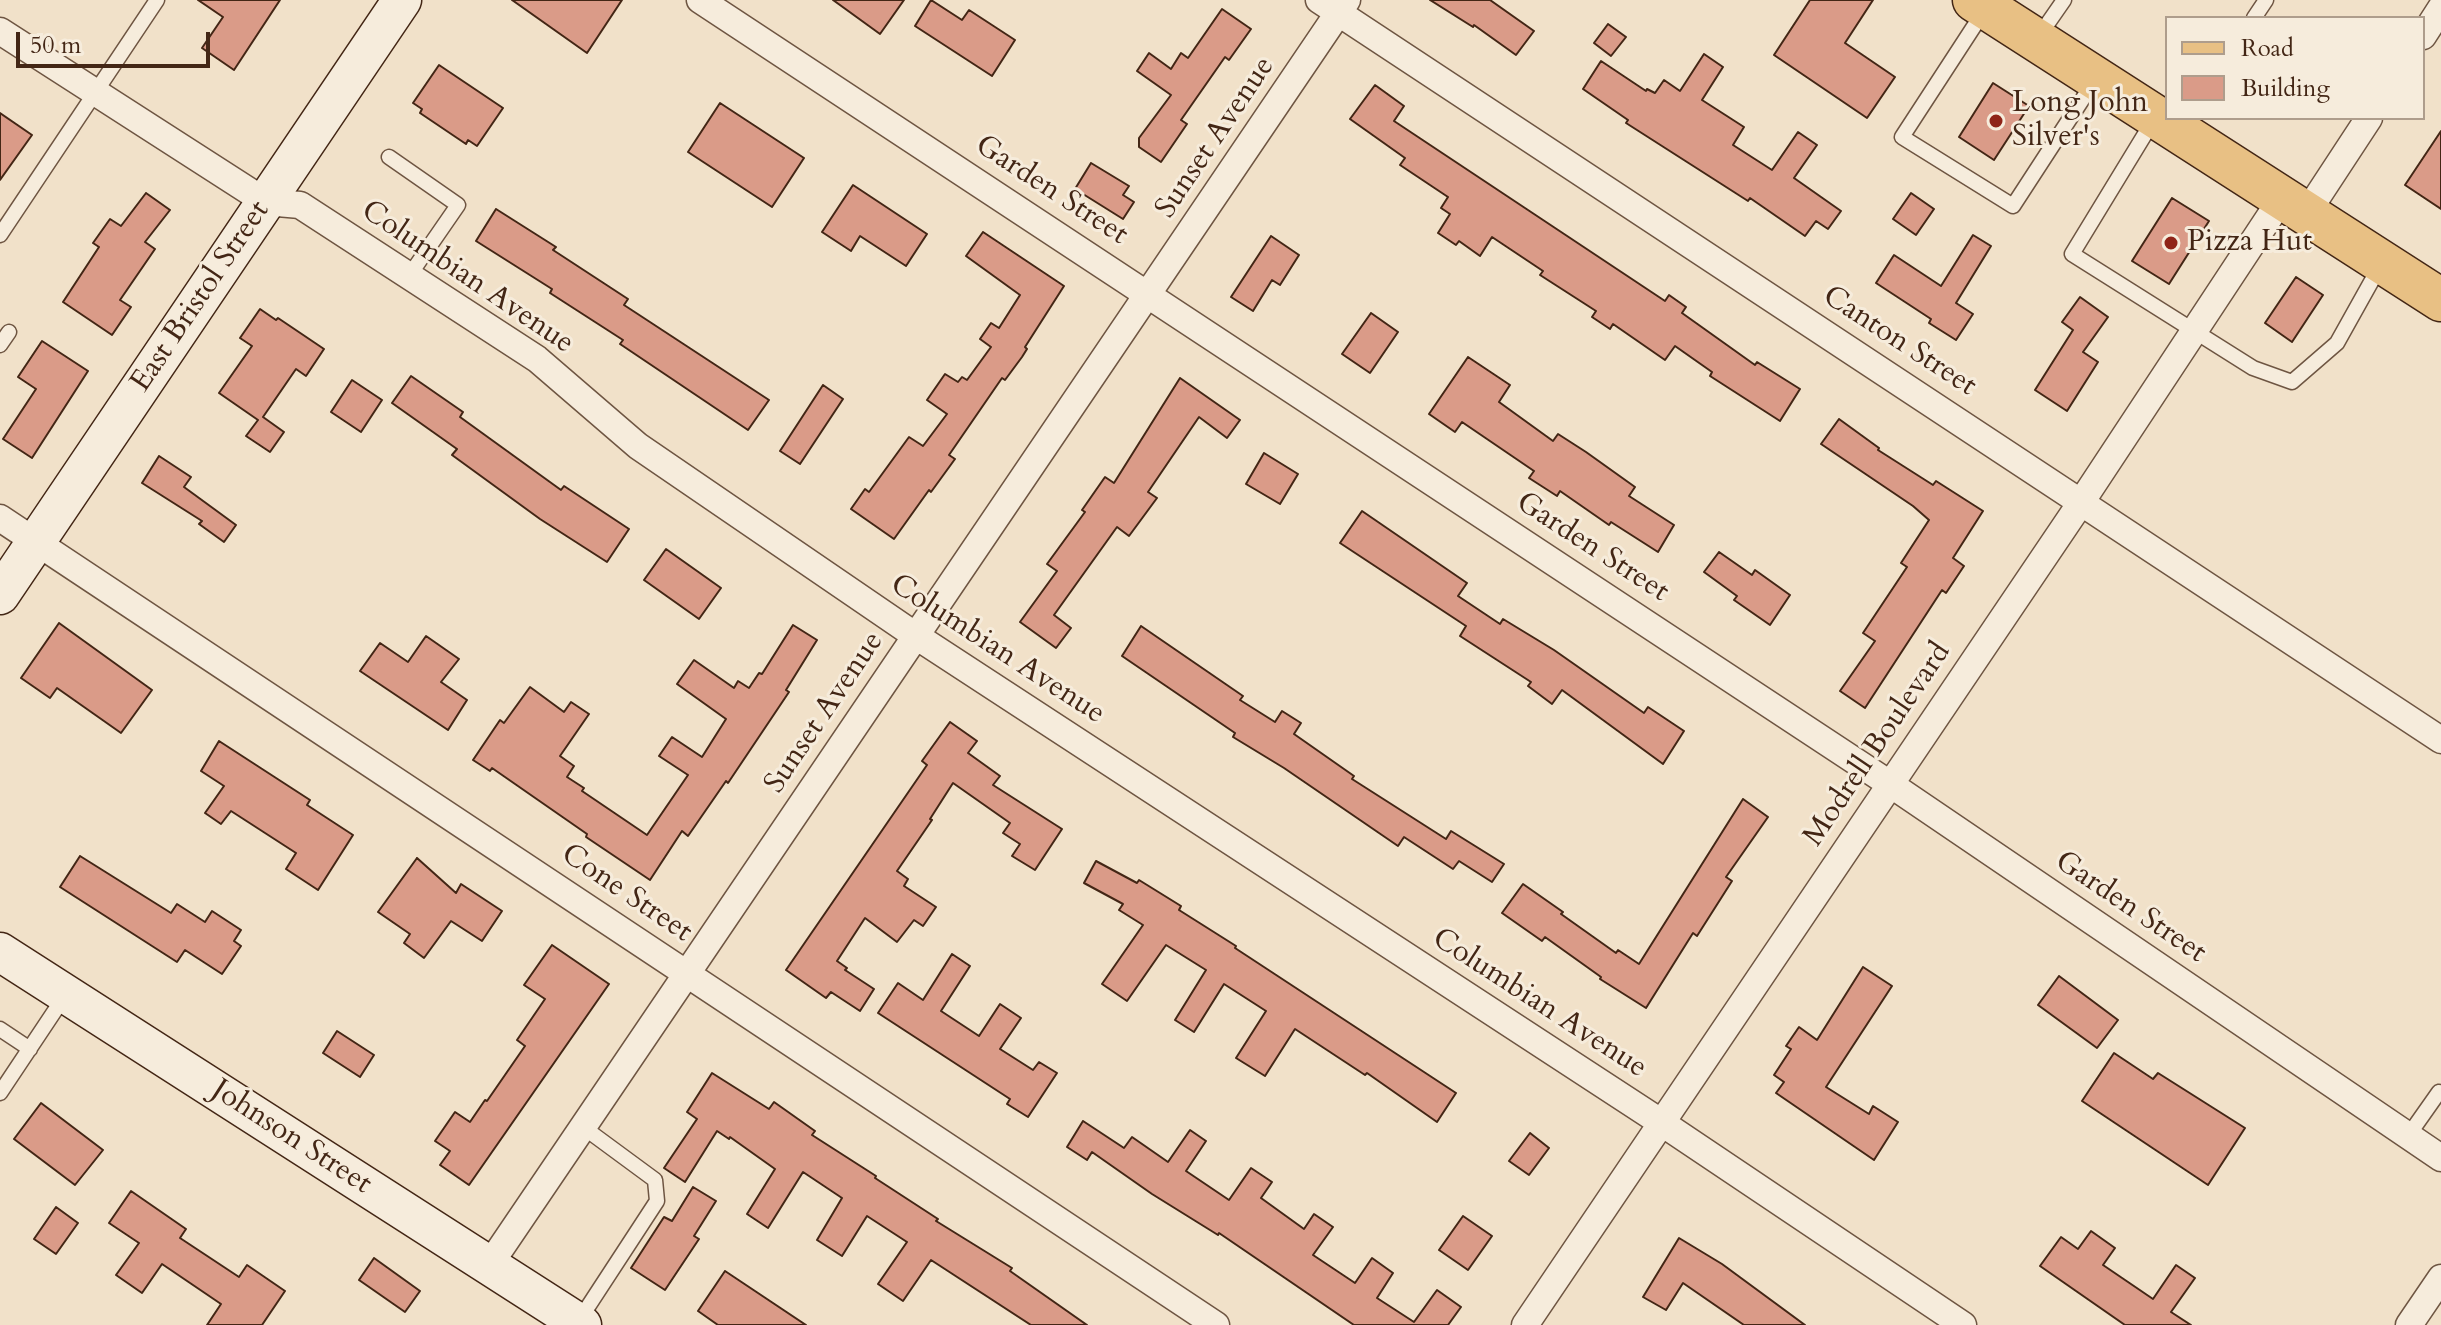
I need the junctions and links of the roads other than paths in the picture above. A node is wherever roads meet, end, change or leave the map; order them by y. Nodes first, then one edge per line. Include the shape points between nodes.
1 (157, 0) edge
2 (402, 0) edge
3 (700, 0) edge
4 (2064, 0) edge
5 (1335, 4) edge
6 (1980, 4) edge
7 (2441, 8) edge
8 (0, 31) edge
9 (2425, 33) edge
10 (2037, 39) junction
11 (2096, 78) junction
12 (95, 92) junction
13 (2165, 117) edge
14 (2367, 120) edge
15 (2173, 122) edge
16 (389, 157) dead end
17 (266, 202) junction
18 (2294, 206) junction
19 (0, 235) edge
20 (2382, 262) junction
21 (409, 276) junction
22 (1150, 294) junction
23 (2441, 300) edge
24 (2194, 331) junction
25 (9, 332) dead end
26 (0, 345) edge
27 (2082, 501) junction
28 (0, 518) edge
29 (36, 542) junction
30 (0, 595) edge
31 (916, 636) junction
32 (2441, 740) edge
33 (1890, 784) junction
34 (0, 952) edge
35 (687, 973) junction
36 (66, 994) junction
37 (0, 1029) edge
38 (30, 1049) junction
39 (2440, 1091) edge
40 (0, 1093) edge
41 (1662, 1123) junction
42 (583, 1127) junction
43 (2408, 1136) junction
44 (2441, 1158) edge
45 (490, 1264) junction
46 (2441, 1278) edge
47 (580, 1324) edge
48 (1216, 1325) edge
49 (1525, 1325) edge
50 (1963, 1325) edge
51 (2409, 1325) edge

1 - 12 lane
2 - 17 main road, East Bristol Street
3 - 22 street, Garden Street
4 - 10 lane
5 - 22 street, Sunset Avenue
5 - 27 street, Canton Street
6 - 10 main road
6 - 11 lane via 1902,137 2013,206
7 - 9 street
8 - 12 street, Columbian Avenue
10 - 11 main road
11 - 13 main road
12 - 17 street, Columbian Avenue
12 - 19 lane
14 - 18 street, Modrell Boulevard
15 - 18 main road
15 - 24 lane via 2072,254
16 - 21 lane via 458,205
17 - 21 street, Columbian Avenue via 300,205
17 - 29 main road, East Bristol Street
18 - 20 main road
18 - 24 street, Modrell Boulevard
20 - 23 main road
20 - 24 lane via 2337,343 2292,382 2253,368
21 - 31 street, Columbian Avenue via 537,359 638,446
22 - 31 street, Sunset Avenue
22 - 33 street, Garden Street
24 - 27 street, Modrell Boulevard
25 - 26 lane
27 - 32 street, Canton Street
27 - 33 street, Modrell Boulevard
28 - 29 street, Cone Street
29 - 30 main road, East Bristol Street
29 - 35 street, Cone Street
31 - 35 street, Sunset Avenue
31 - 41 street, Columbian Avenue
33 - 41 street, Modrell Boulevard
33 - 43 street, Garden Street
34 - 36 main road, Johnson Street
35 - 42 street, Sunset Avenue
35 - 48 street, Cone Street
36 - 38 lane
36 - 45 main road, Johnson Street
37 - 38 lane
38 - 40 lane
39 - 43 lane
41 - 49 street, Modrell Boulevard
41 - 50 street, Columbian Avenue
42 - 45 street, Sunset Avenue
42 - 47 lane via 655,1180 657,1201
43 - 44 street, Garden Street
45 - 47 main road, Johnson Street
46 - 51 street

